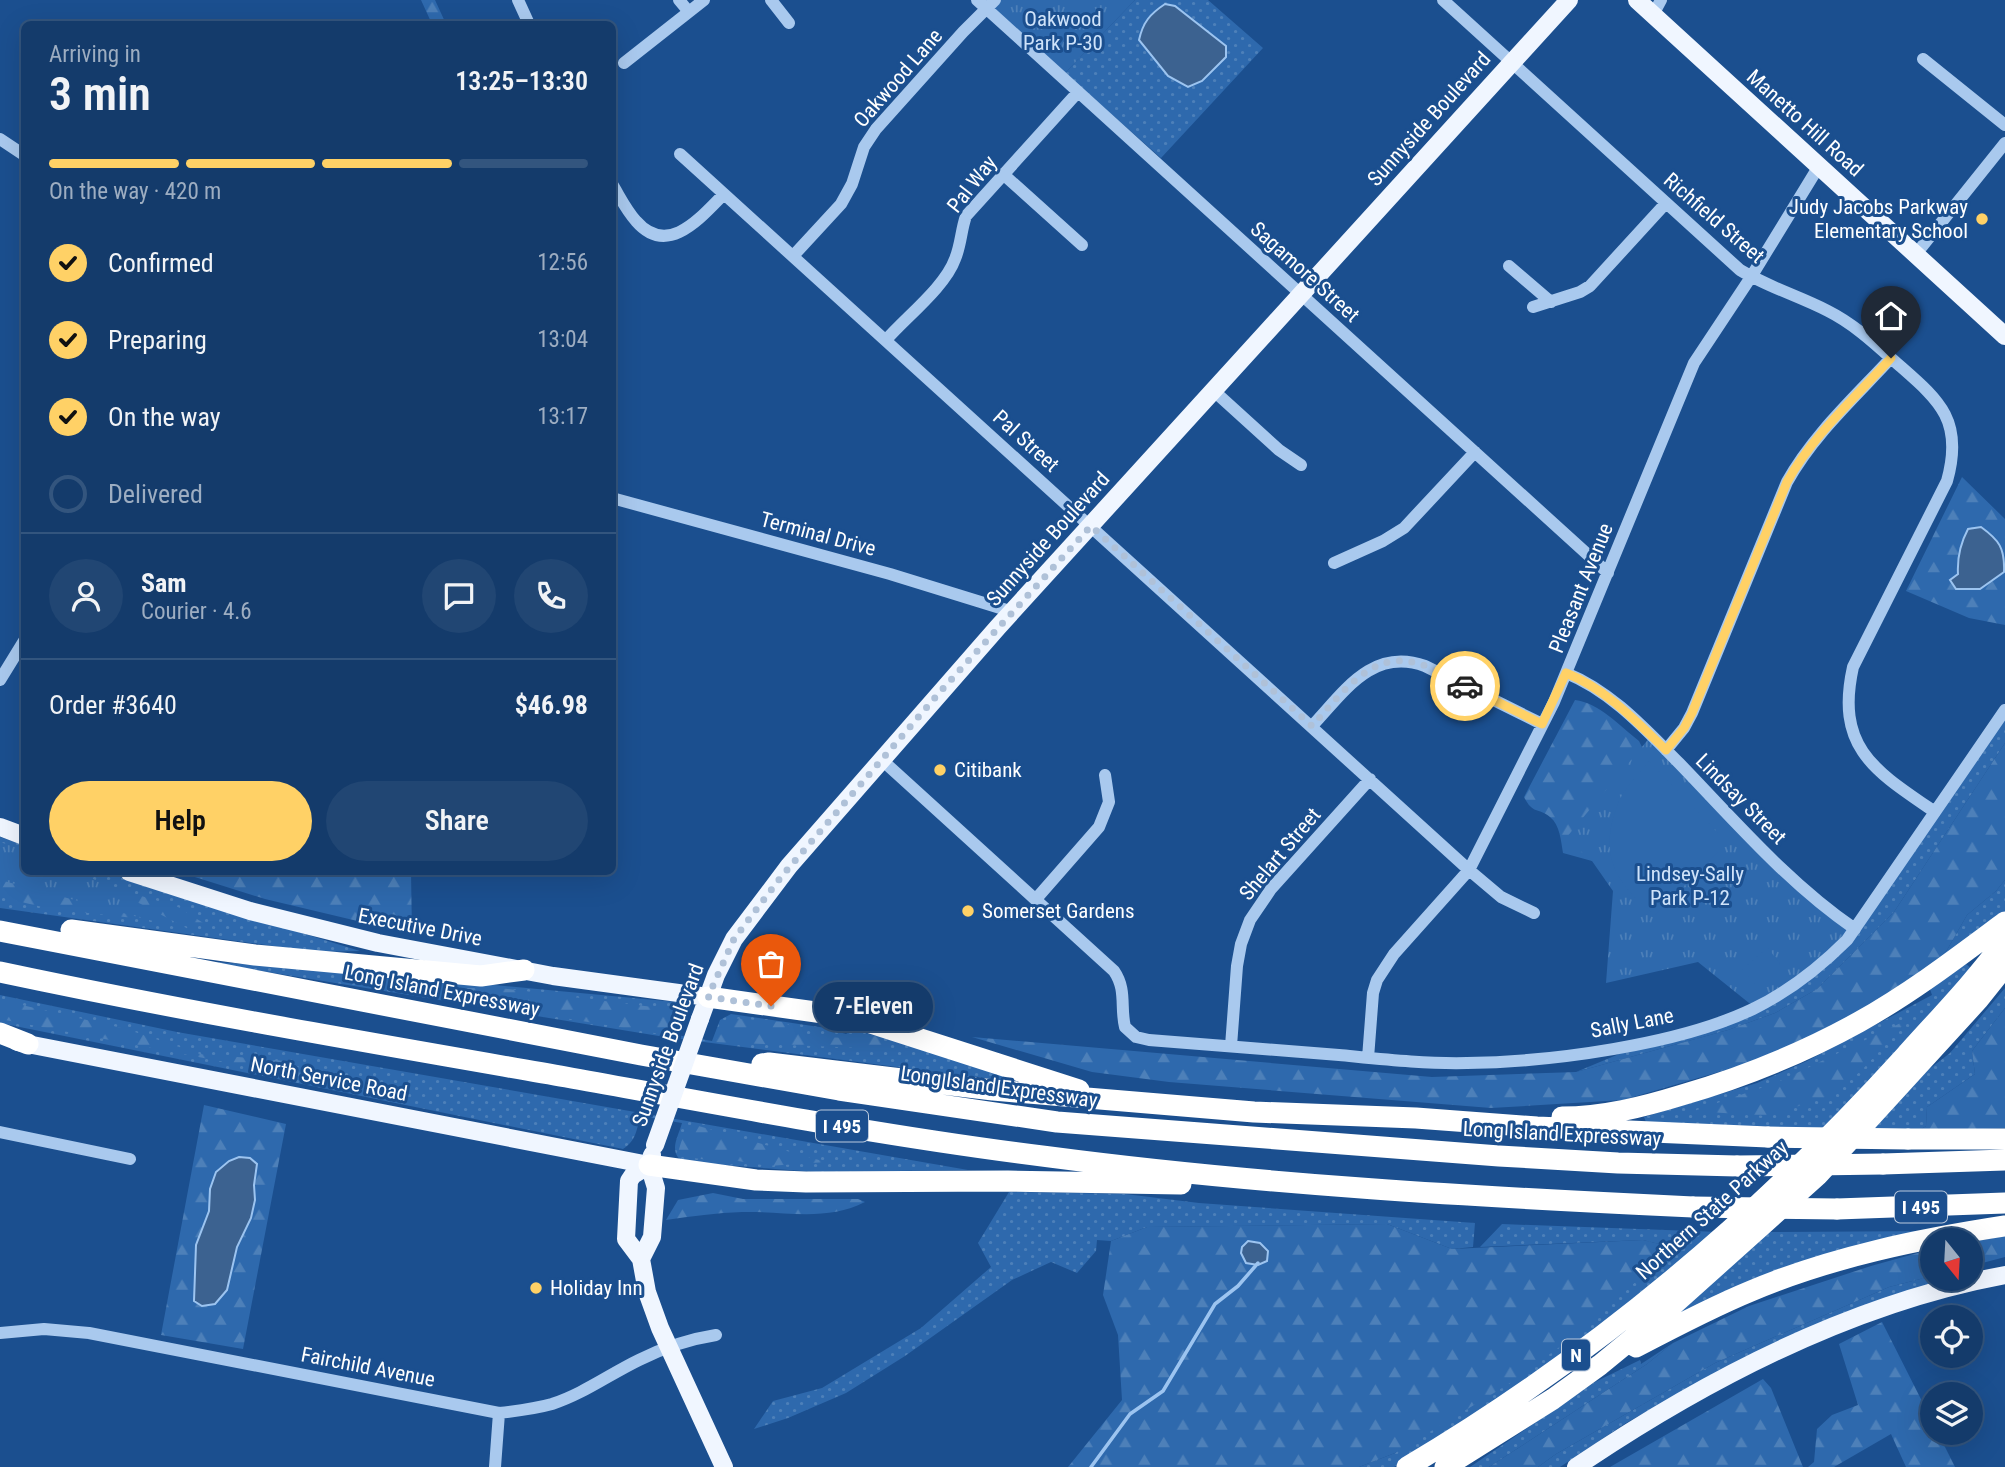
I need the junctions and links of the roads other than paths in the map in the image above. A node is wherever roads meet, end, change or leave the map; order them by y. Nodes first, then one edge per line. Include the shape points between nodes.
1 (518, 0) edge
2 (679, 0) edge
3 (704, 0) edge
4 (771, 0) edge
5 (1443, 0) edge
6 (1569, 0) edge
7 (1637, 0) edge
8 (986, 3) edge
9 (1657, 7) edge
10 (689, 12) junction
11 (528, 21) edge
12 (789, 23) dead end
13 (1923, 59) dead end
14 (1511, 62) junction
15 (624, 63) dead end
16 (1078, 92) junction
17 (2005, 125) edge
18 (0, 139) edge
19 (2005, 143) edge
20 (21, 153) edge
21 (680, 154) dead end
22 (1819, 166) junction
23 (1003, 174) junction
24 (616, 190) edge
25 (724, 194) junction
26 (1667, 203) junction
27 (1082, 245) dead end
28 (1916, 254) junction
29 (793, 256) junction
30 (1509, 266) dead end
31 (1751, 277) junction
32 (1301, 295) junction
33 (1550, 302) junction
34 (1533, 307) dead end
35 (2005, 336) edge
36 (886, 340) junction
37 (1891, 358) junction
38 (1214, 391) junction
39 (1475, 452) junction
40 (1301, 466) dead end
41 (616, 499) edge
42 (1091, 526) junction
43 (1334, 563) dead end
44 (1608, 573) junction
45 (1013, 612) junction
46 (21, 645) edge
47 (1566, 673) junction
48 (0, 680) edge
49 (2005, 710) edge
50 (1542, 724) junction
51 (1312, 726) junction
52 (1666, 750) junction
53 (882, 760) junction
54 (1105, 775) dead end
55 (1370, 779) junction
56 (1935, 812) junction
57 (0, 827) edge
58 (21, 835) edge
59 (1469, 870) junction
60 (138, 875) edge
61 (1036, 899) junction
62 (1534, 913) dead end
63 (0, 919) edge
64 (2005, 922) edge
65 (1856, 929) junction
66 (0, 931) edge
67 (2005, 940) edge
68 (2005, 966) edge
69 (524, 970) junction
70 (0, 972) edge
71 (708, 997) junction
72 (0, 1033) edge
73 (0, 1038) edge
74 (28, 1044) junction
75 (1231, 1046) junction
76 (1368, 1058) junction
77 (726, 1070) junction
78 (1104, 1100) junction
79 (1416, 1118) junction
80 (0, 1132) edge
81 (2005, 1139) edge
82 (130, 1159) dead end
83 (2005, 1160) edge
84 (649, 1166) junction
85 (1364, 1186) junction
86 (2005, 1203) edge
87 (2005, 1226) edge
88 (641, 1259) junction
89 (2005, 1275) edge
90 (0, 1333) edge
91 (716, 1335) dead end
92 (668, 1348) junction
93 (1600, 1365) junction
94 (499, 1413) junction
95 (495, 1467) edge
96 (724, 1467) edge
97 (1407, 1467) edge
98 (1445, 1467) edge
99 (1576, 1467) edge

1 - 11 street
2 - 10 street
3 - 10 street
4 - 12 street
5 - 14 street, Richfield Street
6 - 14 main road, Sunnyside Boulevard
7 - 9 main road, Manetto Hill Road
8 - 16 street, Sagamore Street
8 - 29 street, Oakwood Lane via 876,129 841,204
9 - 22 main road, Manetto Hill Road
10 - 15 street
13 - 17 street
14 - 26 street, Richfield Street
14 - 32 main road, Sunnyside Boulevard
16 - 23 street, Pal Way
16 - 32 street, Sagamore Street
18 - 20 street
19 - 28 street
21 - 25 street, Pal Street
22 - 28 main road, Manetto Hill Road
22 - 31 street, Pleasant Avenue
23 - 27 street
23 - 36 street, Pal Way via 966,216 949,271
24 - 25 street via 637,223 659,235 681,233
25 - 29 street, Pal Street
26 - 31 street, Richfield Street
26 - 33 street via 1590,286
28 - 35 main road, Manetto Hill Road
29 - 36 street, Pal Street
30 - 33 street
31 - 37 street, Richfield Street via 1829,311
31 - 44 street, Pleasant Avenue via 1694,363
32 - 38 main road, Sunnyside Boulevard
32 - 39 street, Sagamore Street
33 - 34 street
36 - 42 street, Pal Street
37 - 52 street via 1798,462 1692,713
37 - 56 street, Richfield Street via 1938,402 1951,431 1953,459 1947,481 1853,667 1848,714 1854,736 1872,765
38 - 40 street
38 - 42 main road, Sunnyside Boulevard
39 - 43 street via 1404,528
39 - 44 street, Sagamore Street
41 - 45 street, Terminal Drive
42 - 45 main road, Sunnyside Boulevard
42 - 51 street, Pal Street
44 - 47 street, Pleasant Avenue
45 - 53 main road, Sunnyside Boulevard
46 - 48 street
47 - 50 street, Pleasant Avenue
47 - 52 street, Lindsay Street via 1608,697
49 - 56 street, Sally Lane
50 - 51 street via 1425,666 1397,661 1361,674
50 - 59 street, Pleasant Avenue
51 - 55 street, Pal Street
52 - 65 street, Lindsay Street via 1808,894
53 - 61 street
53 - 71 main road, Sunnyside Boulevard via 756,908 734,939
54 - 61 street via 1109,802 1099,827
55 - 59 street, Pal Street
55 - 75 street, Shelart Street via 1271,889 1250,920 1237,966
56 - 65 street, Sally Lane
57 - 58 main road
59 - 62 street, Pal Street via 1501,897
59 - 76 street, Pleasant Avenue via 1382,969 1373,993
60 - 69 main road, Executive Drive via 250,911 365,940
61 - 75 street, Sally Lane via 1114,971 1124,993 1125,1027 1136,1037
63 - 69 highway via 256,955 481,976
64 - 79 highway via 1861,1021 1764,1068 1712,1086 1617,1112 1569,1117
65 - 76 street, Sally Lane via 1828,959 1788,989 1704,1027 1546,1058 1465,1063
66 - 77 highway, Long Island Expressway / I 495
67 - 97 highway, Northern State Parkway / N via 1871,1094 1734,1228 1567,1362
68 - 93 highway, Northern State Parkway / N via 1818,1175
69 - 71 main road, Executive Drive
70 - 85 highway, I 495 via 254,1022 899,1136 1052,1158
71 - 78 highway via 852,1017 1067,1084
71 - 84 main road, Sunnyside Boulevard, bridge
72 - 74 highway
73 - 74 main road, North Service Road
74 - 84 main road, North Service Road
75 - 76 street, Sally Lane
77 - 78 highway via 769,1063
77 - 83 highway, Long Island Expressway / I 495, bridge via 1057,1122 1499,1157 1737,1166
78 - 79 highway
79 - 81 highway, bridge via 1768,1137
80 - 82 street
84 - 85 highway via 806,1182
84 - 88 main road, Sunnyside Boulevard via 656,1188 652,1237
84 - 88 main road, Sunnyside Boulevard via 629,1181 626,1239
85 - 86 highway, I 495, bridge via 1693,1207 1837,1209
87 - 93 highway via 1890,1248 1754,1289
88 - 92 main road, Sunnyside Boulevard via 647,1293
89 - 99 main road via 1919,1295 1797,1343 1678,1403
90 - 94 street, Fairchild Avenue via 44,1329 89,1333
91 - 92 street, Fairchild Avenue
92 - 94 street, Fairchild Avenue via 553,1403
92 - 96 main road, Sunnyside Boulevard
93 - 98 highway, Northern State Parkway / N
94 - 95 street

